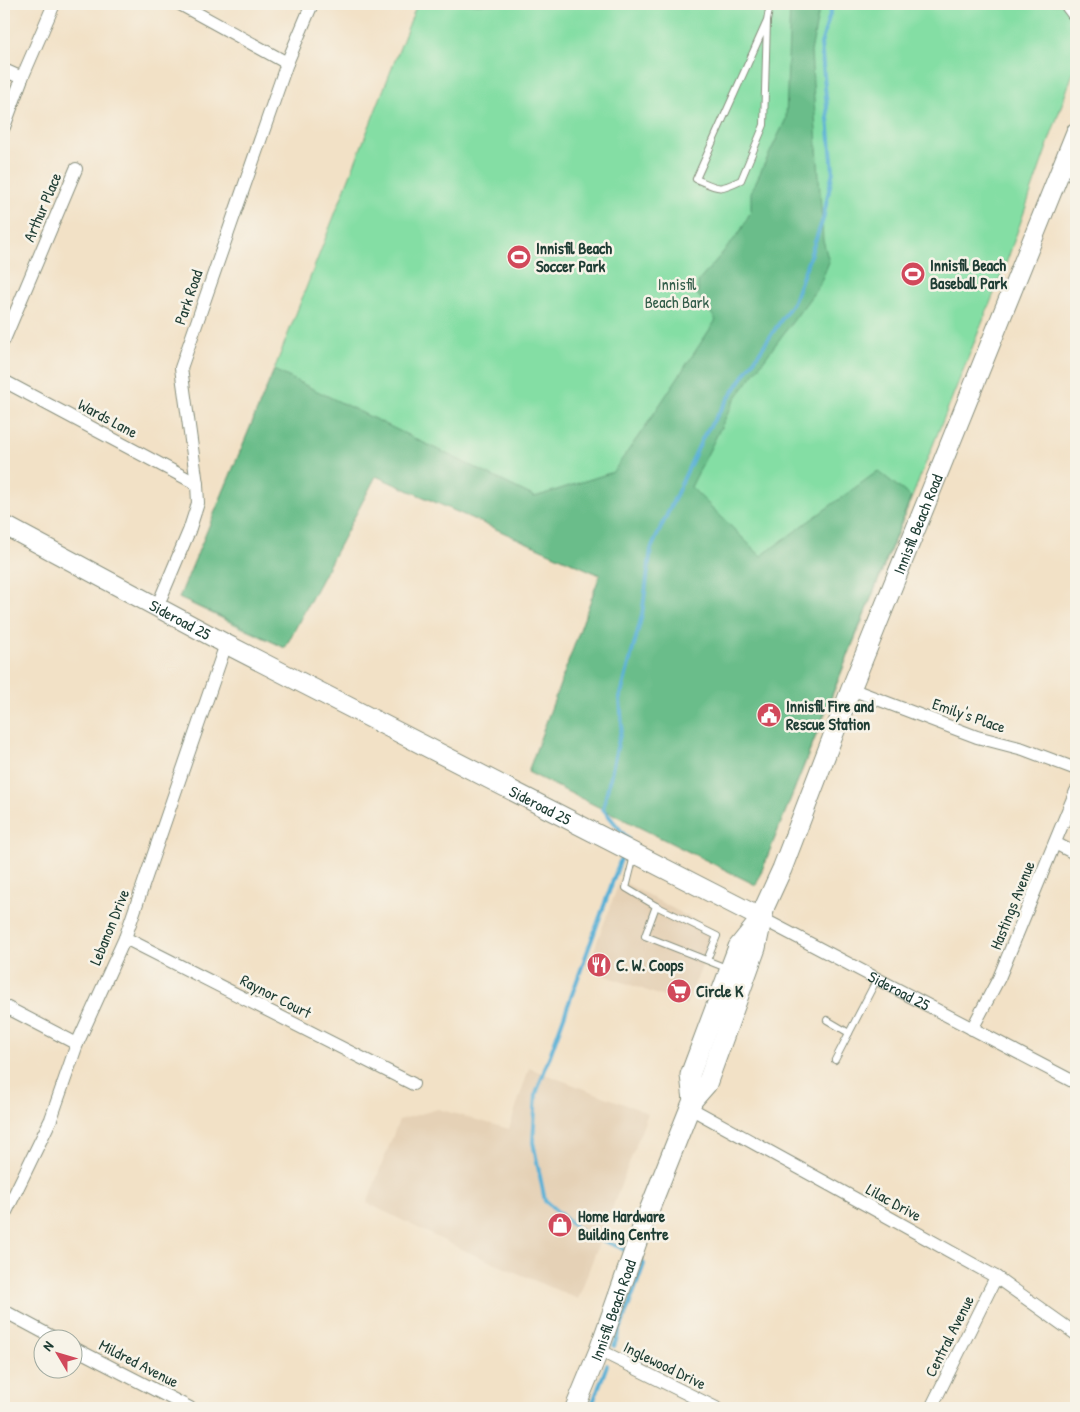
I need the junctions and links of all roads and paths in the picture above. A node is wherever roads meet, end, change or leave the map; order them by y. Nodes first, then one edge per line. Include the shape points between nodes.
1 (54, 4) edge
2 (180, 4) edge
3 (312, 4) edge
4 (770, 4) edge
5 (1070, 4) edge
6 (1076, 12) edge
7 (767, 21) junction
8 (287, 63) junction
9 (4, 70) edge
10 (22, 78) junction
11 (4, 127) edge
12 (1076, 132) edge
13 (76, 169) dead end
14 (4, 340) edge
15 (4, 381) edge
16 (197, 484) junction
17 (4, 525) edge
18 (156, 608) junction
19 (226, 644) junction
20 (851, 689) junction
21 (1076, 769) edge
22 (1076, 791) edge
23 (1055, 843) junction
24 (635, 853) junction
25 (1076, 854) edge
26 (656, 906) junction
27 (762, 918) junction
28 (125, 938) junction
29 (707, 960) junction
30 (730, 970) junction
31 (877, 979) junction
32 (4, 1006) edge
33 (827, 1020) dead end
34 (972, 1029) junction
35 (849, 1033) junction
36 (76, 1044) junction
37 (835, 1060) dead end
38 (1076, 1083) edge
39 (413, 1084) dead end
40 (692, 1104) junction
41 (4, 1216) edge
42 (996, 1278) junction
43 (4, 1311) edge
44 (39, 1330) edge
45 (1076, 1334) edge
46 (599, 1350) junction
47 (82, 1352) edge
48 (190, 1408) edge
49 (575, 1408) edge
50 (716, 1408) edge
51 (930, 1408) edge

1 - 10 street
2 - 8 street
3 - 8 street, Park Road
4 - 7 lane
5 - 6 main road
7 - 7 lane via 696,179 717,189 741,180 764,125
8 - 16 street, Park Road via 181,368
9 - 10 street
10 - 11 street
12 - 20 main road, Innisfil Beach Road
13 - 14 street, Arthur Place
15 - 16 street, Wards Lane
16 - 18 street, Park Road via 198,503 189,531
17 - 18 main road, Sideroad 25
18 - 19 main road, Sideroad 25
19 - 24 main road, Sideroad 25
19 - 28 street, Lebanon Drive
20 - 21 street, Emily's Place via 977,737 1023,749
20 - 27 main road, Innisfil Beach Road
22 - 23 street, Hastings Avenue
23 - 25 street
23 - 34 street, Hastings Avenue via 999,978
24 - 26 lane via 626,888
24 - 27 main road, Sideroad 25
26 - 29 lane via 717,936
26 - 29 lane via 645,936
27 - 30 main road, Innisfil Beach Road via 738,947
27 - 31 street, Sideroad 25
27 - 40 main road, Innisfil Beach Road via 756,948 708,1084
28 - 36 street, Lebanon Drive
28 - 39 street, Raynor Court
29 - 30 lane
30 - 40 main road, Innisfil Beach Road via 690,1076
31 - 34 street, Sideroad 25
31 - 35 lane
32 - 36 street
33 - 35 lane
34 - 38 street, Sideroad 25
35 - 37 lane
36 - 41 street, Lebanon Drive via 51,1119
40 - 42 street, Lilac Drive
40 - 46 main road, Innisfil Beach Road via 642,1228
42 - 45 street, Lilac Drive
42 - 51 street, Central Avenue
43 - 44 street
46 - 49 main road, Innisfil Beach Road
46 - 50 street, Inglewood Drive
47 - 48 street, Mildred Avenue

